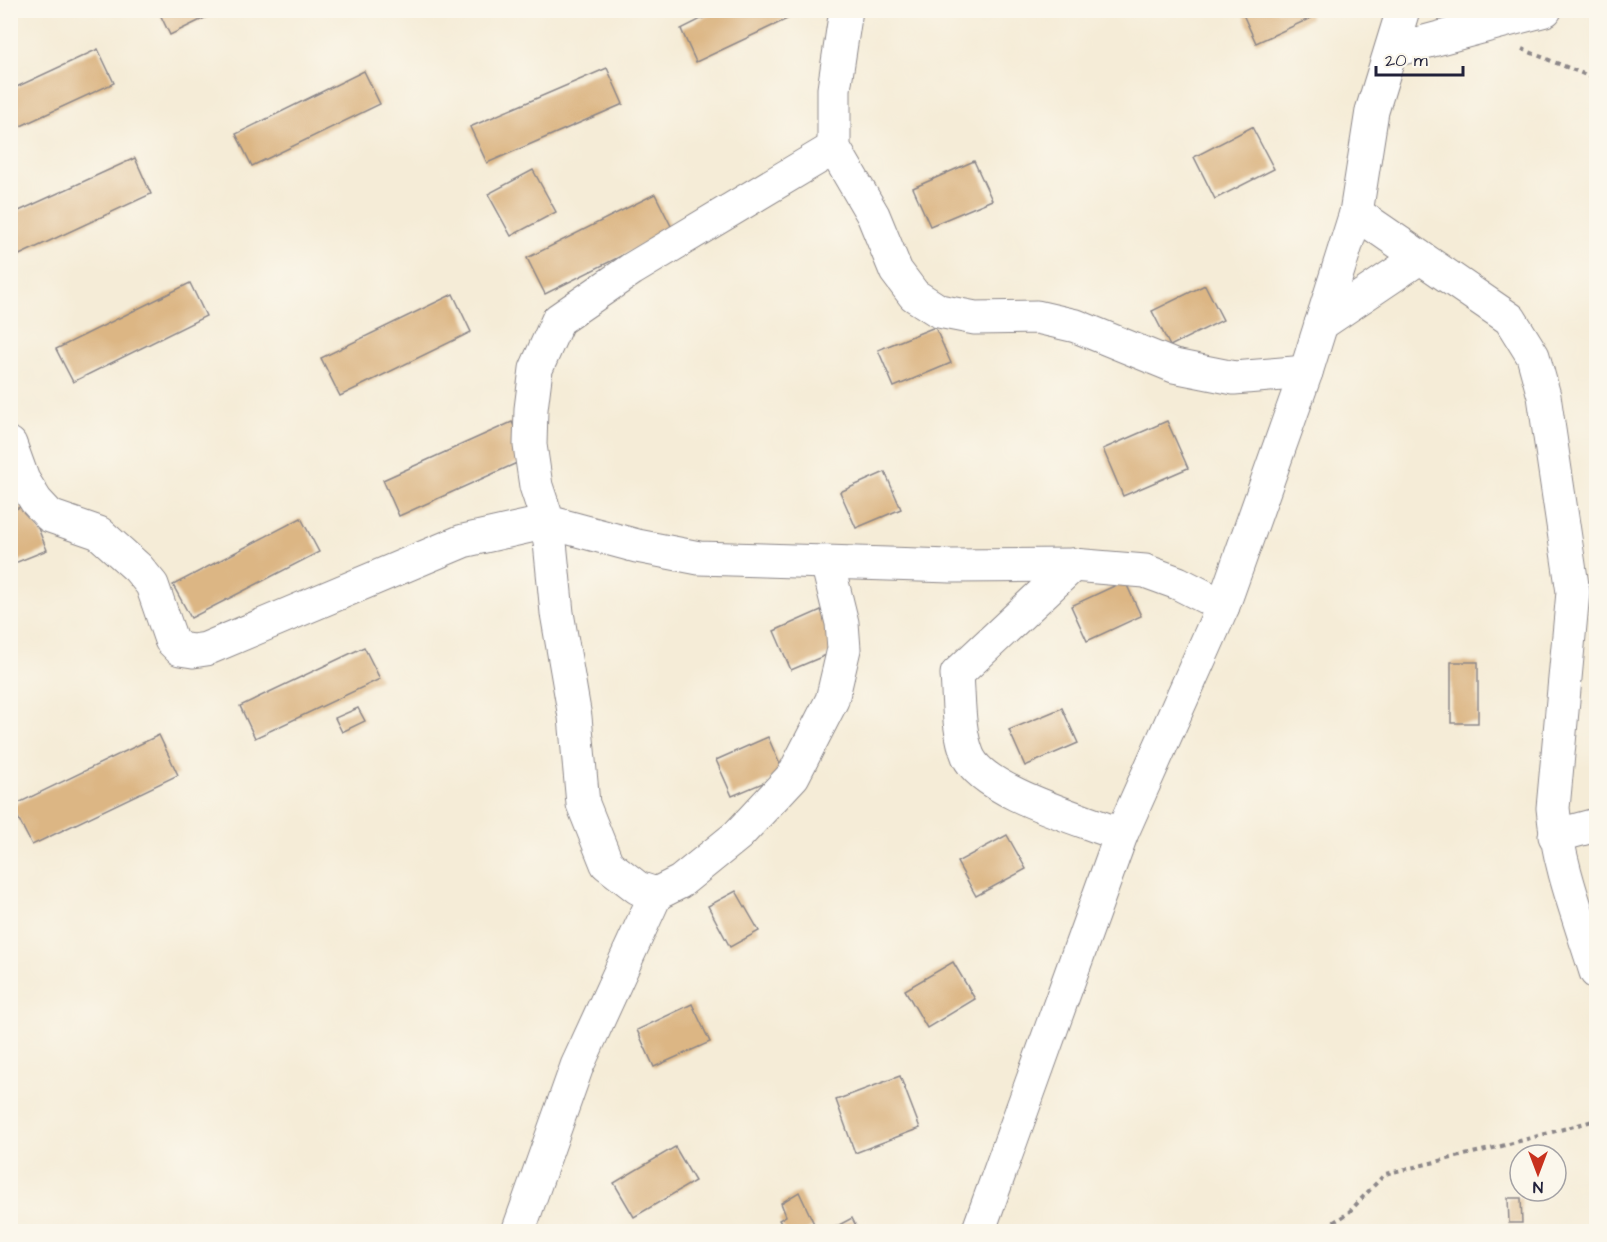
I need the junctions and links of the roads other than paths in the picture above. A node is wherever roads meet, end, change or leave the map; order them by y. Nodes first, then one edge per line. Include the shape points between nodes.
1 (846, 10) edge
2 (1402, 10) edge
3 (1545, 10) edge
4 (1390, 51) junction
5 (834, 148) junction
6 (1356, 213) junction
7 (1419, 258) junction
8 (1321, 324) junction
9 (1306, 372) junction
10 (10, 444) edge
11 (548, 522) junction
12 (827, 562) junction
13 (1073, 565) junction
14 (1223, 606) junction
15 (1596, 825) edge
16 (1121, 835) junction
17 (1555, 836) junction
18 (656, 894) junction
19 (1596, 972) edge
20 (518, 1232) edge
21 (978, 1232) edge

1 - 5 lane via 834,89
2 - 4 lane
3 - 4 lane
4 - 6 lane via 1372,111
5 - 9 lane via 873,215 896,272 914,296 939,311 975,318 1038,318 1076,326 1174,366 1234,378
5 - 11 lane via 632,269 558,320 536,369 531,410 530,446 536,486
6 - 7 lane
6 - 8 lane
7 - 8 lane
7 - 17 lane via 1510,319 1533,356 1544,396 1573,592 1553,808
8 - 9 lane
9 - 14 lane
10 - 11 lane via 23,480 36,501 50,516 99,533 138,568 159,599 171,639 180,649 192,651 206,649 463,541
11 - 12 lane via 699,558
11 - 18 lane via 583,804 607,864 638,888
12 - 13 lane
12 - 18 lane via 842,623 844,649 831,700 793,776 738,835 680,882
13 - 14 lane via 1145,571
13 - 16 lane via 957,675 962,730 969,758 991,780 1020,797
14 - 16 lane
15 - 17 lane
16 - 21 lane
17 - 19 lane
18 - 20 lane via 577,1066

